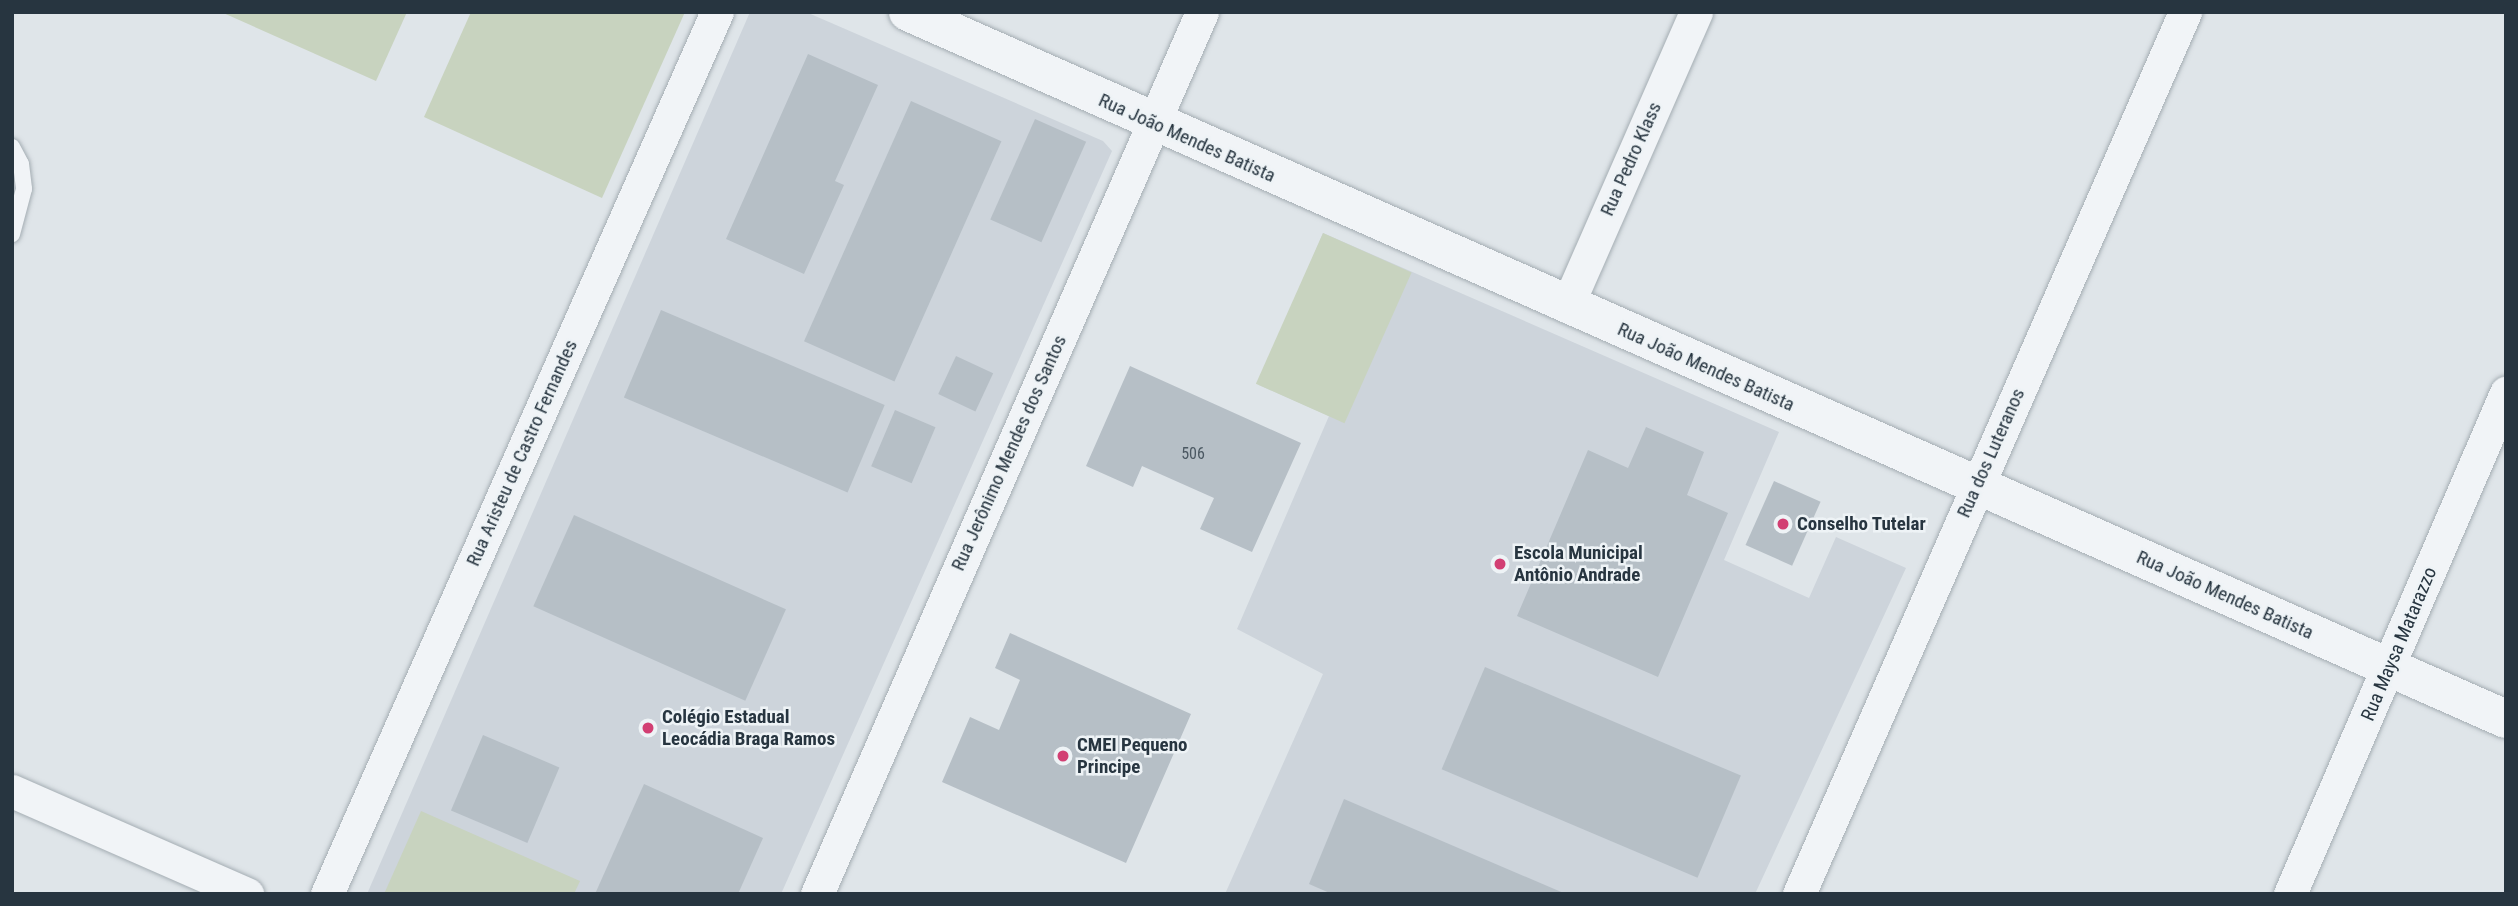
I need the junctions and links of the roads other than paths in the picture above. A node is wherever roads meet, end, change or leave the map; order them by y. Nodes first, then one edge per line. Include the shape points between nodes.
1 (716, 12) edge
2 (908, 12) edge
3 (1202, 12) edge
4 (1696, 12) edge
5 (2185, 12) edge
6 (1153, 123) junction
7 (12, 147) edge
8 (12, 234) edge
9 (1567, 306) junction
10 (2506, 393) edge
11 (1976, 486) junction
12 (2389, 668) junction
13 (2506, 719) edge
14 (12, 791) edge
15 (821, 892) edge
16 (247, 894) edge
17 (327, 894) edge
18 (1799, 894) edge
19 (2290, 894) edge

1 - 17 street, Rua Aristeu de Castro Fernandes
2 - 6 street, Rua João Mendes Batista
3 - 6 street, Rua Jerônimo Mendes dos Santos
4 - 9 street, Rua Pedro Klass
5 - 11 street, Rua dos Luteranos
6 - 9 street, Rua João Mendes Batista
6 - 15 street, Rua Jerônimo Mendes dos Santos
7 - 8 lane via 21,164 24,189
9 - 11 street, Rua João Mendes Batista
10 - 12 street, Rua Maysa Matarazzo
11 - 12 street, Rua João Mendes Batista
11 - 18 street, Rua dos Luteranos
12 - 13 street, Rua João Mendes Batista
12 - 19 street, Rua Maysa Matarazzo
14 - 16 street

